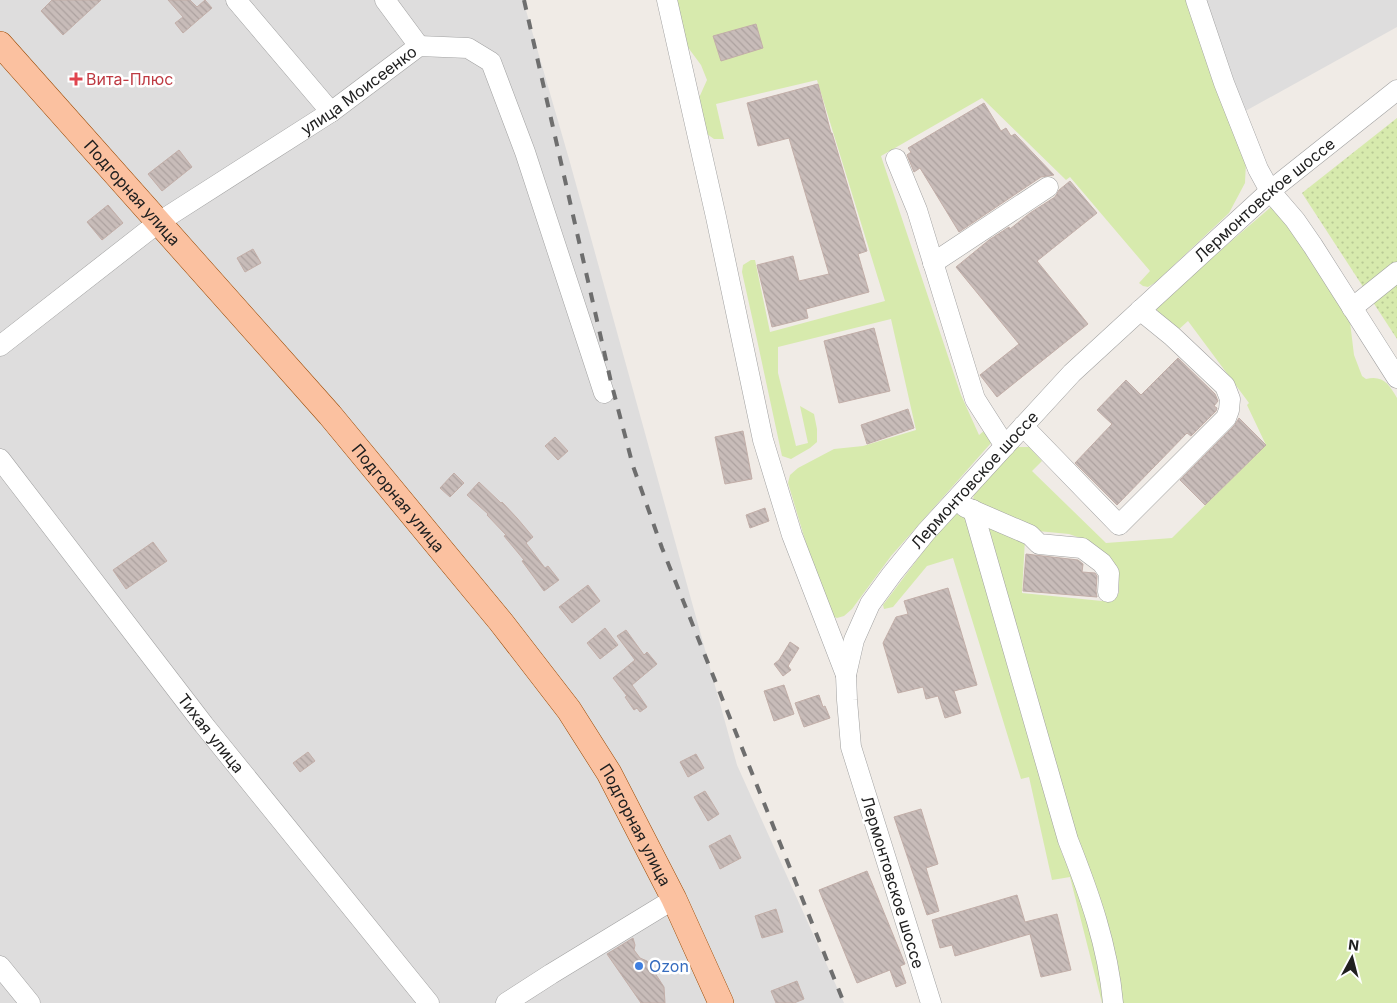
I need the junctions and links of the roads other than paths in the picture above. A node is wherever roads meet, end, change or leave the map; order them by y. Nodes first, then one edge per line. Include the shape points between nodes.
1 (236, 0) edge
2 (385, 0) edge
3 (666, 0) edge
4 (1196, 0) edge
5 (0, 44) edge
6 (419, 46) junction
7 (1397, 90) edge
8 (331, 112) junction
9 (896, 159) dead end
10 (1048, 187) dead end
11 (1270, 191) junction
12 (159, 222) junction
13 (933, 263) junction
14 (1397, 272) edge
15 (1352, 308) junction
16 (1140, 310) junction
17 (0, 346) edge
18 (1397, 378) edge
19 (604, 393) dead end
20 (1023, 426) junction
21 (1005, 446) junction
22 (0, 459) edge
23 (954, 502) junction
24 (973, 510) junction
25 (1108, 592) dead end
26 (846, 675) junction
27 (674, 899) junction
28 (0, 966) edge
29 (30, 1003) edge
30 (429, 1003) edge
31 (506, 1003) edge
32 (721, 1003) edge
33 (931, 1003) edge
34 (1113, 1003) edge

1 - 8 street
2 - 6 street
3 - 26 street via 763,440 792,535
4 - 11 street via 1224,83
5 - 12 main road, Подгорная улица
6 - 8 street, улица Моисеенко
6 - 19 street, улица Моисеенко via 468,48 491,62 525,152
7 - 11 street, Лермонтовское шоссе
8 - 12 street, улица Моисеенко
9 - 13 street via 917,210
10 - 13 street
11 - 15 street via 1295,220
11 - 16 street, Лермонтовское шоссе
12 - 17 street, улица Моисеенко
12 - 27 main road, Подгорная улица via 330,415 501,622 569,710 609,773
13 - 21 street via 975,398
14 - 15 street
15 - 18 street
16 - 20 street, Лермонтовское шоссе via 1072,373
16 - 20 street via 1225,386 1230,400 1226,418 1119,525
20 - 21 street, Лермонтовское шоссе
21 - 23 street, Лермонтовское шоссе
22 - 30 street, Тихая улица via 204,725
23 - 24 street
23 - 26 street, Лермонтовское шоссе via 926,532 870,604 854,640
24 - 25 street via 1030,535 1039,544 1082,548 1110,573
24 - 34 street via 1068,840 1098,923
26 - 33 street, Лермонтовское шоссе via 851,747
27 - 31 street
27 - 32 main road, Подгорная улица
28 - 29 street

